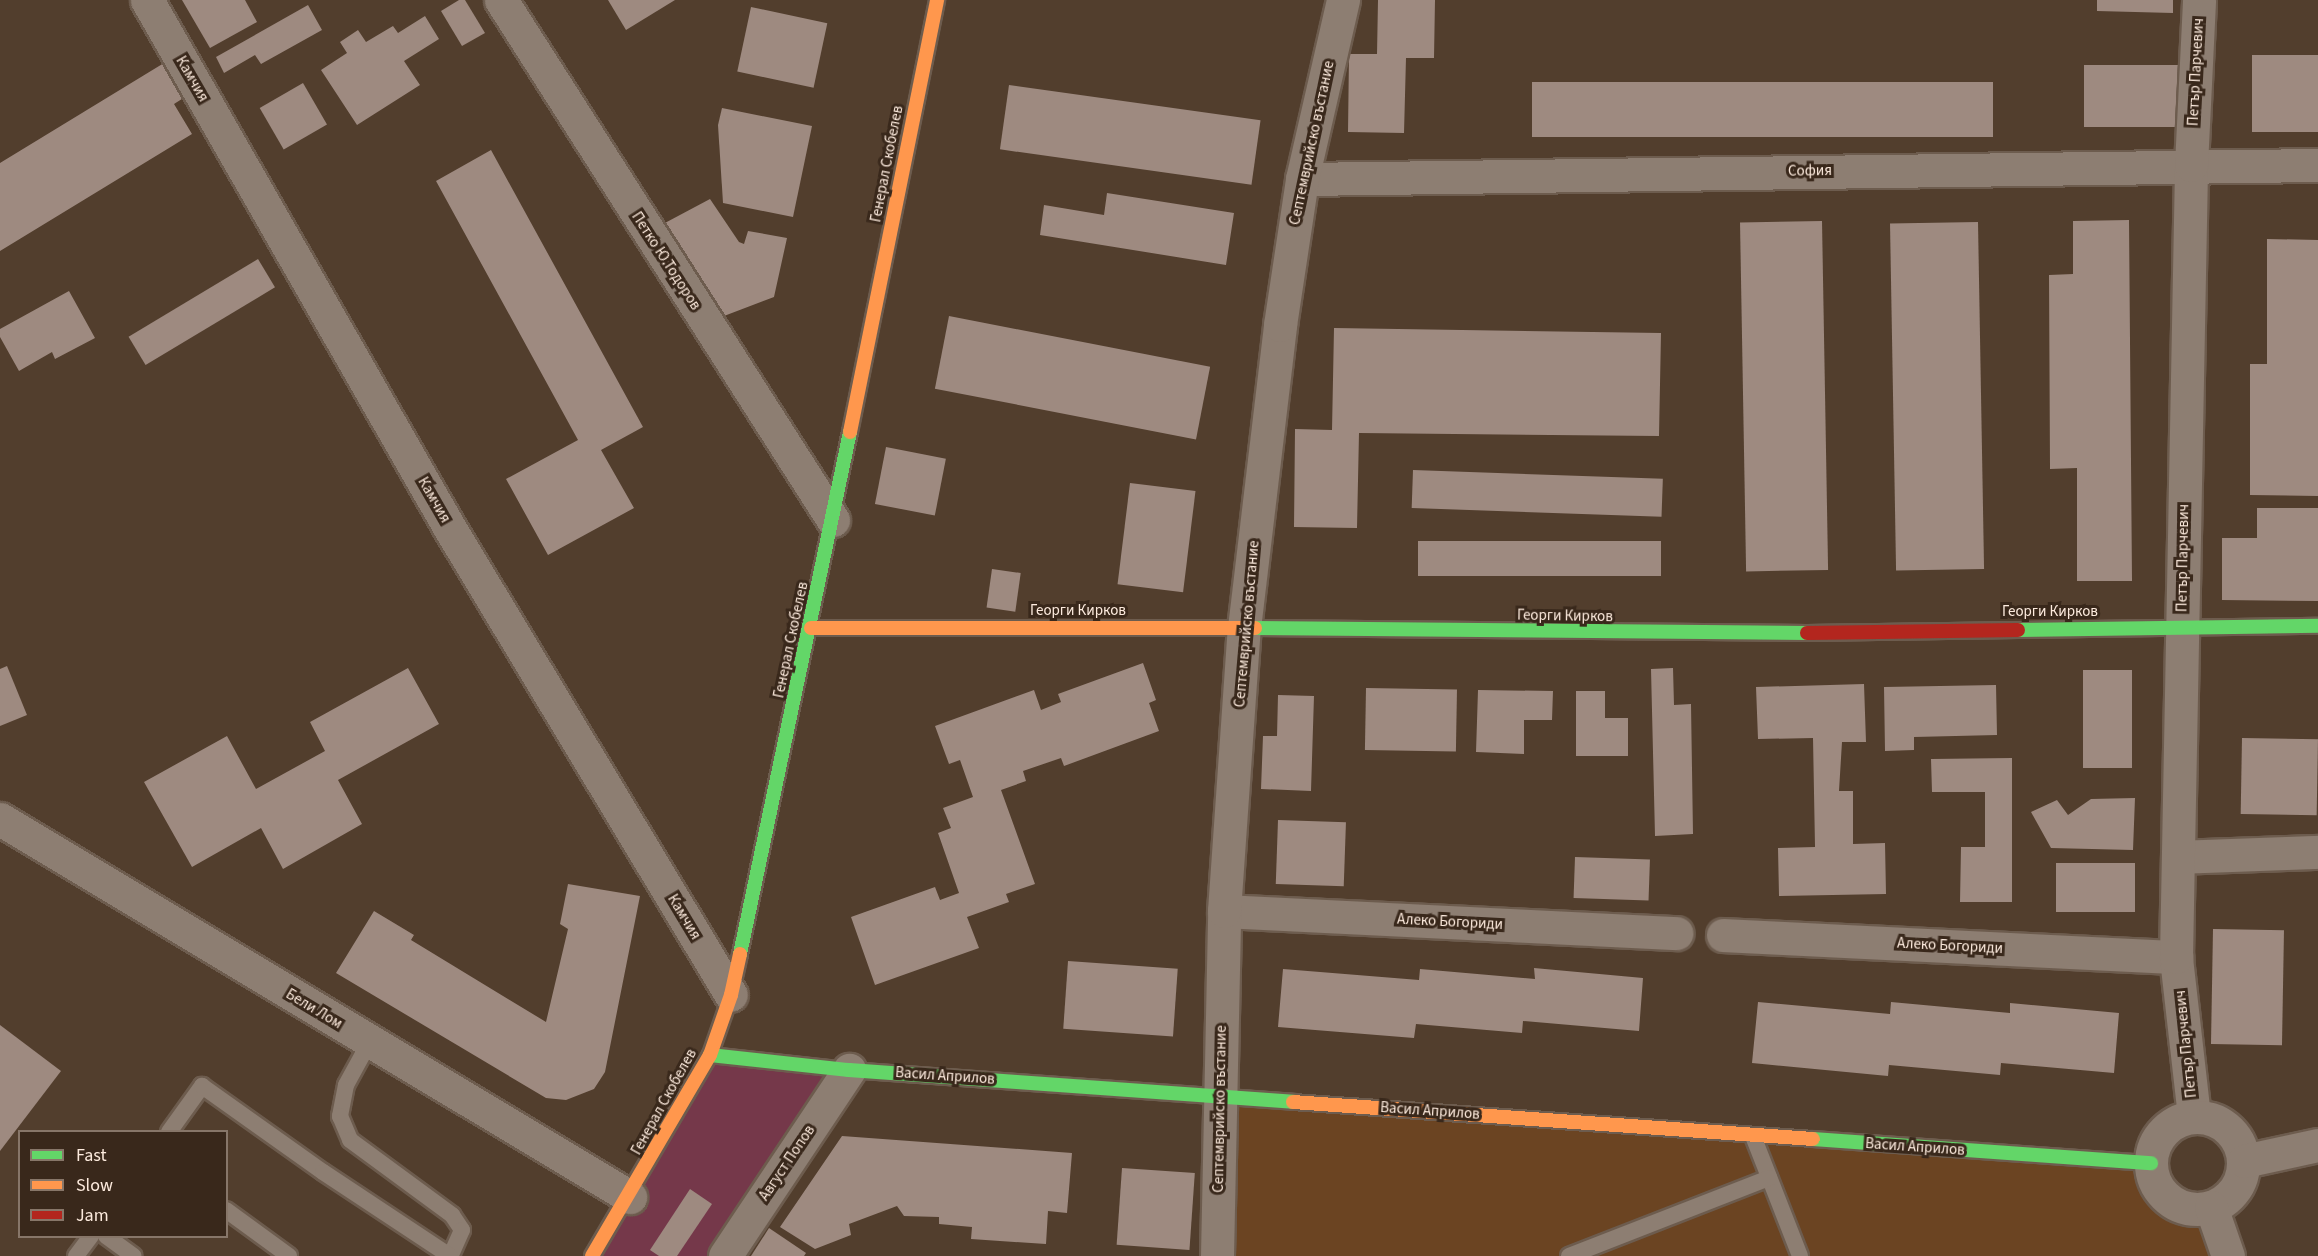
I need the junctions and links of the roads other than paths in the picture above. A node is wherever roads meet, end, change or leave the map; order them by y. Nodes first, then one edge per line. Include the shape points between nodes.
1 (147, 0) edge
2 (501, 0) edge
3 (937, 0) edge
4 (1343, 0) edge
5 (2199, 0) edge
6 (2191, 165) junction
7 (2318, 165) edge
8 (1302, 179) junction
9 (832, 520) junction
10 (2318, 626) edge
11 (811, 628) junction
12 (1245, 628) junction
13 (2182, 628) junction
14 (0, 819) edge
15 (2318, 852) edge
16 (2179, 857) junction
17 (1224, 912) junction
18 (1676, 933) dead end
19 (1723, 935) dead end
20 (2176, 957) junction
21 (731, 995) junction
22 (369, 1042) junction
23 (710, 1054) junction
24 (849, 1070) junction
25 (1220, 1094) junction
26 (2194, 1116) junction
27 (170, 1130) edge
28 (1753, 1136) junction
29 (2318, 1145) edge
30 (2244, 1161) junction
31 (2151, 1163) junction
32 (1769, 1178) junction
33 (630, 1197) junction
34 (2211, 1207) junction
35 (228, 1211) edge
36 (90, 1238) edge
37 (109, 1238) edge
38 (76, 1256) edge
39 (134, 1256) edge
40 (290, 1256) edge
41 (451, 1256) edge
42 (592, 1256) edge
43 (725, 1256) edge
44 (1217, 1256) edge
45 (1569, 1256) edge
46 (1800, 1256) edge
47 (2228, 1256) edge

1 - 21 street, Камчия via 449,527
2 - 9 street, Петко Ю.Тодоров
3 - 9 street, Генерал Скобелев
4 - 8 street, Септемврийско въстание
5 - 6 street, Петър Парчевич
6 - 7 street, София
6 - 8 street, София
6 - 13 street, Петър Парчевич
8 - 12 street, Септемврийско въстание via 1280,325
9 - 11 street, Генерал Скобелев
10 - 13 street, Георги Кирков
11 - 12 street, Георги Кирков
11 - 21 street, Генерал Скобелев
12 - 13 street, Георги Кирков via 1709,634
12 - 17 street, Септемврийско въстание
13 - 16 street, Петър Парчевич
14 - 22 street, Бели Лом
15 - 16 street
16 - 20 street, Петър Парчевич
17 - 18 street, Алеко Богориди
17 - 25 street, Септемврийско въстание
19 - 20 street, Алеко Богориди
20 - 26 street, Петър Парчевич
21 - 23 street, Генерал Скобелев
22 - 33 street, Бели Лом
22 - 41 lane via 346,1085 340,1116 350,1140 452,1215 462,1230
23 - 24 street, Васил Априлов
23 - 33 street, Генерал Скобелев
24 - 25 street, Васил Априлов
24 - 43 street, Август Попов
25 - 28 street, Васил Априлов
25 - 44 street, Септемврийско въстание
26 - 30 street via 2207,1117 2230,1130 2239,1140
26 - 31 street via 2180,1119 2163,1131 2152,1149
27 - 41 lane via 202,1086 322,1172
28 - 31 street, Васил Априлов
28 - 32 lane
29 - 30 street
30 - 34 street via 2233,1192
31 - 34 street via 2159,1190 2169,1200 2182,1207
32 - 45 lane
32 - 46 lane
33 - 42 street, Генерал Скобелев
34 - 47 street
35 - 40 lane
36 - 38 lane
37 - 39 lane

